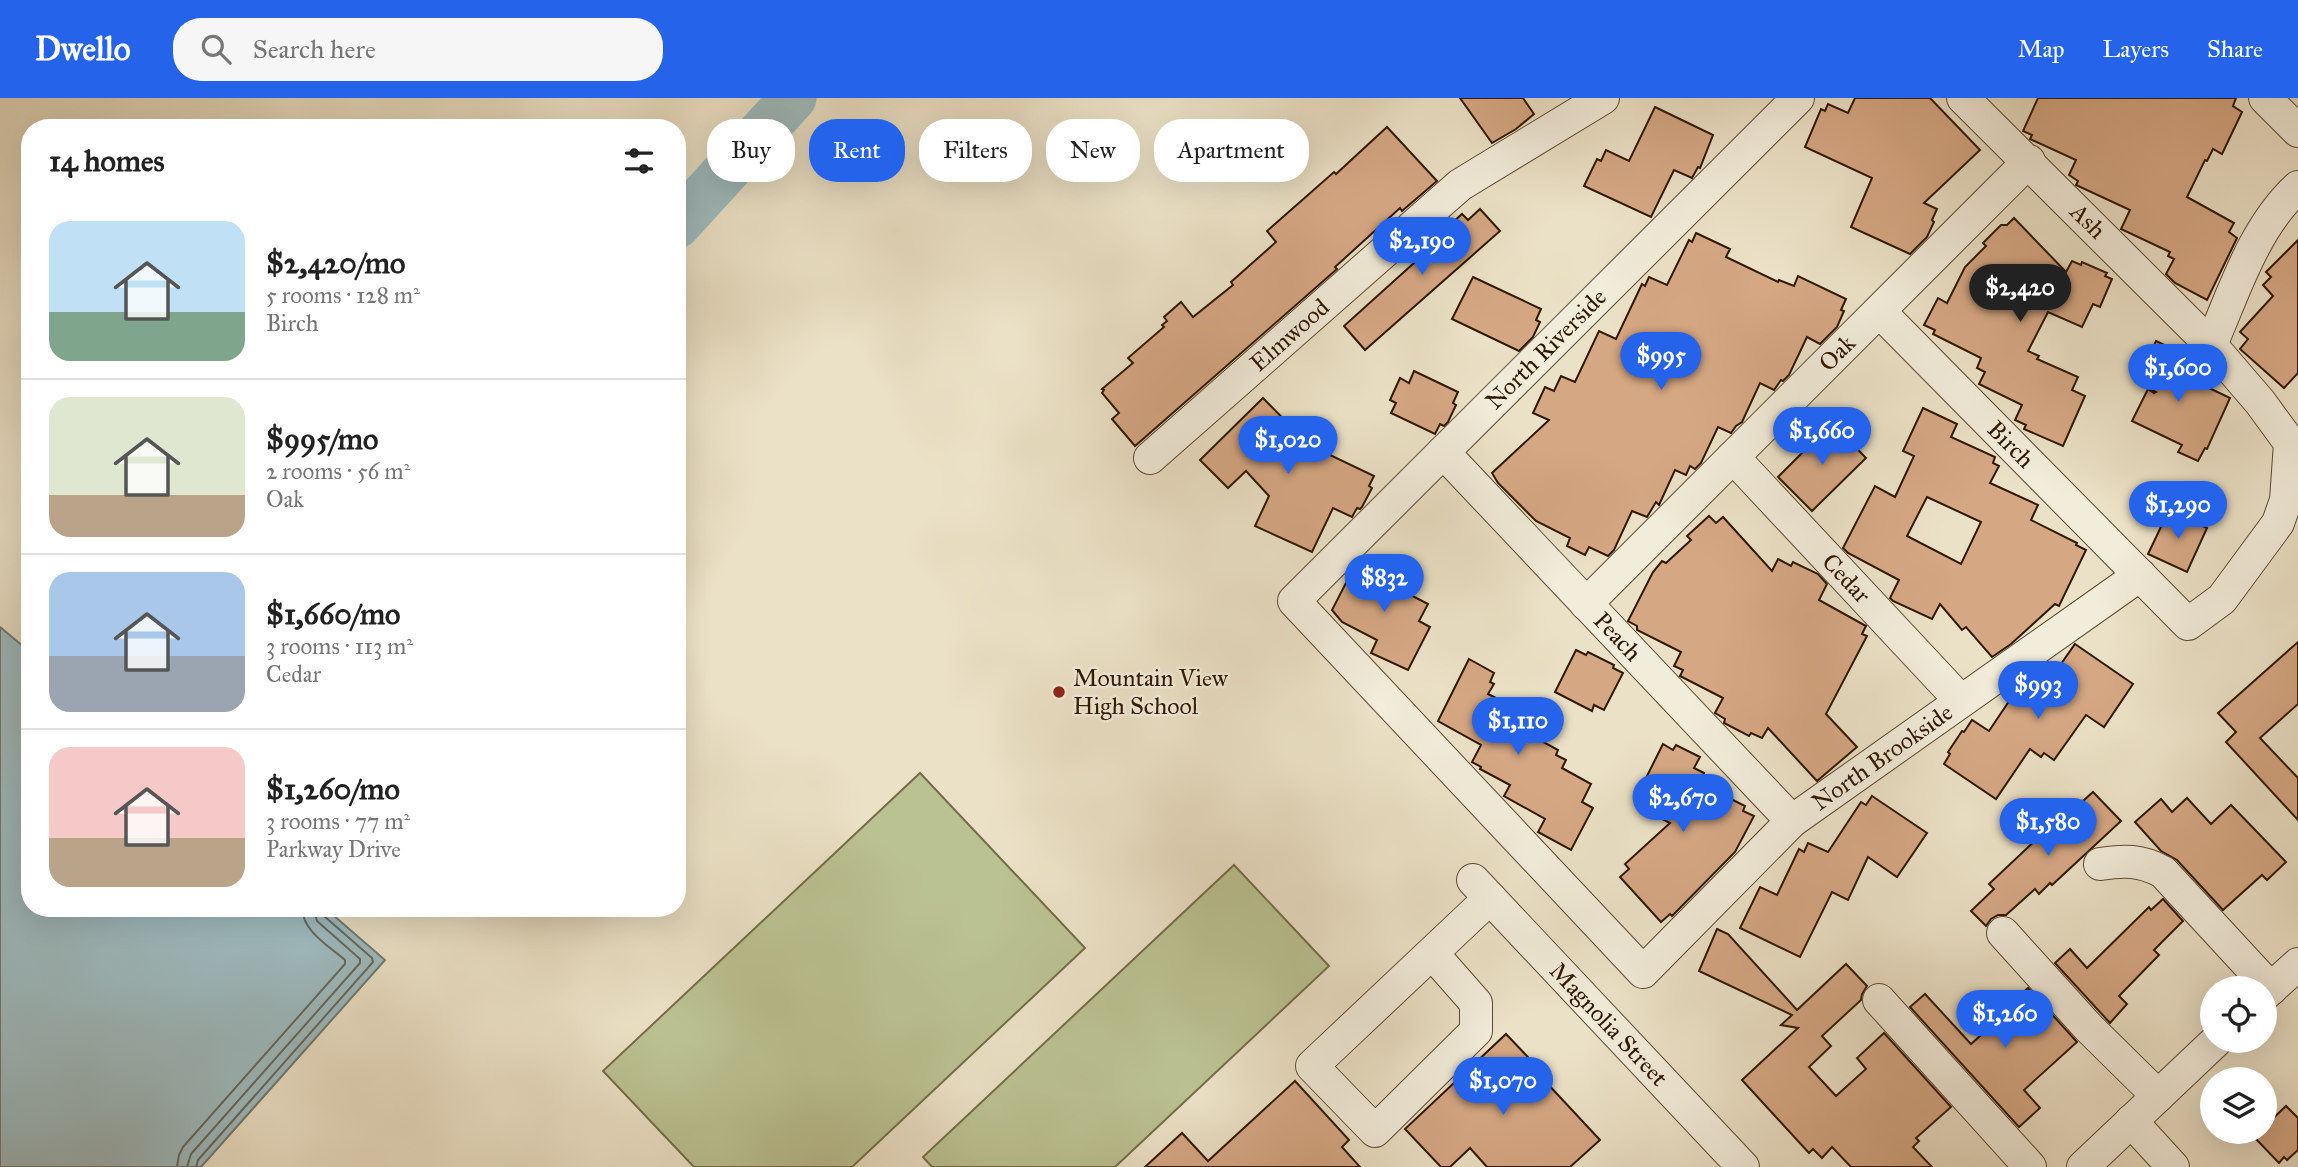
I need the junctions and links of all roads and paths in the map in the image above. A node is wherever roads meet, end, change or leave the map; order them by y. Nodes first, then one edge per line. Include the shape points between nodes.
1 (1603, 98) edge
2 (1798, 98) edge
3 (1963, 98) edge
4 (2265, 98) edge
5 (2298, 131) edge
6 (2028, 161) junction
7 (2298, 187) edge
8 (1880, 312) junction
9 (2211, 345) junction
10 (1443, 452) junction
11 (1733, 457) junction
12 (1150, 458) dead end
13 (2298, 537) edge
14 (2256, 553) junction
15 (2140, 575) junction
16 (1586, 604) junction
17 (1961, 701) junction
18 (1792, 821) junction
19 (2100, 864) dead end
20 (2003, 933) dead end
21 (1432, 953) junction
22 (2298, 964) edge
23 (1643, 972) joint
24 (2254, 976) edge
25 (2277, 984) edge
26 (1879, 1000) dead end
27 (2203, 1053) edge
28 (2158, 1096) junction
29 (2131, 1121) junction
30 (1737, 1165) edge
31 (2030, 1167) edge
32 (2082, 1167) edge
33 (2173, 1167) edge

1 - 12 street, Elmwood via 1460,185
2 - 10 street, North Riverside
3 - 6 street, Ash
4 - 5 street
6 - 8 street, Oak
6 - 9 street, Ash
7 - 9 street via 2255,244
8 - 11 street, Oak
8 - 15 street, Birch
9 - 14 street via 2290,443 2286,500 2278,523
10 - 16 street, Peach
10 - 23 street, North Riverside via 1294,601
11 - 16 street, Oak
11 - 17 street, Cedar
13 - 14 street
14 - 15 street via 2222,599 2188,624
15 - 17 street, North Brookside
16 - 18 street, Peach
17 - 18 street, North Brookside
18 - 23 street, North Brookside
19 - 24 street via 2127,860 2163,872
20 - 28 street
21 - 21 street via 1312,1066 1375,1131 1476,1031 1476,1003
21 - 30 street, Magnolia Street via 1482,889
22 - 25 street
26 - 31 street
27 - 28 street
28 - 29 street
29 - 32 street
29 - 33 street

